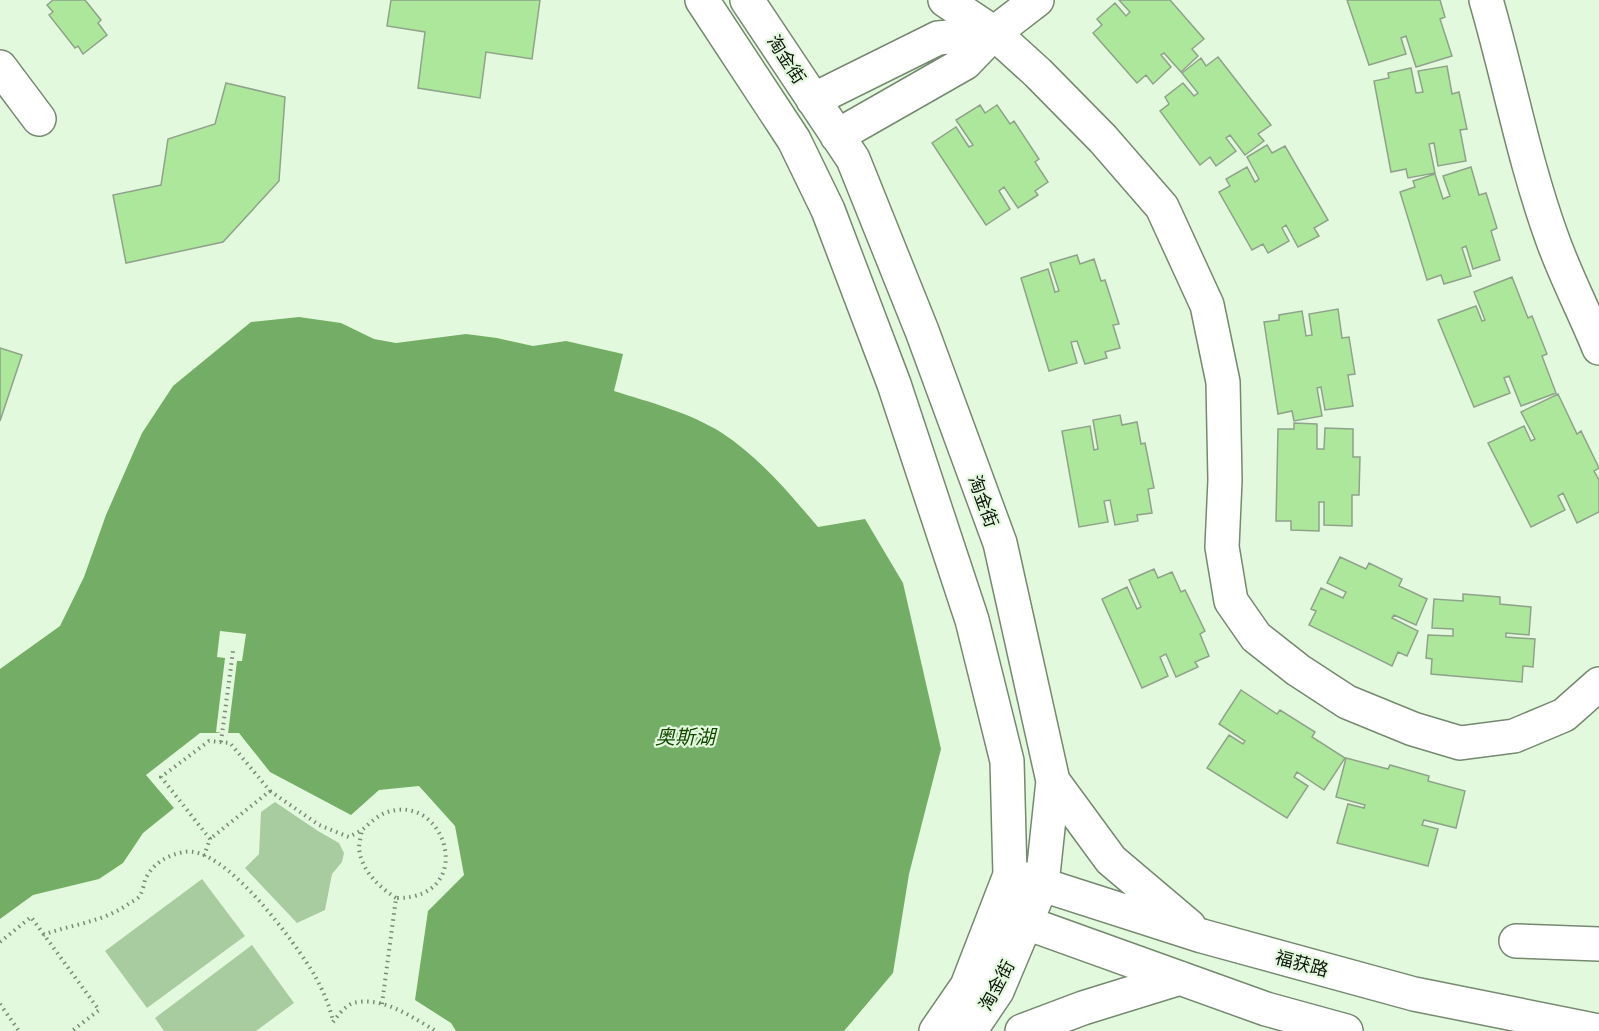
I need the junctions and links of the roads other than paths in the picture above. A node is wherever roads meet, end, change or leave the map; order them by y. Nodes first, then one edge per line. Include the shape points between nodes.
1 (702, 0) edge
2 (747, 0) edge
3 (945, 0) edge
4 (1037, 0) edge
5 (1486, 0) edge
6 (994, 33) junction
7 (0, 67) edge
8 (39, 119) dead end
9 (826, 119) junction
10 (794, 140) junction
11 (1599, 348) edge
12 (1599, 684) edge
13 (1053, 781) junction
14 (1010, 875) junction
15 (1042, 884) junction
16 (1011, 918) junction
17 (1202, 936) junction
18 (1516, 941) dead end
19 (1599, 944) edge
20 (1180, 978) junction
21 (936, 1031) edge
22 (970, 1031) edge
23 (1022, 1031) edge
24 (1346, 1031) edge
25 (1599, 1031) edge

1 - 10 street
2 - 9 street, 淘金街
3 - 6 street
4 - 6 street
5 - 11 street via 1552,240
6 - 9 street via 965,63
6 - 9 street via 938,38
6 - 12 street via 1104,139 1162,207 1207,305 1223,382 1222,547 1231,600 1256,637 1347,702 1460,743 1514,736 1564,715
7 - 8 street
9 - 10 street
9 - 13 street, 淘金街 via 853,159 1000,543
10 - 14 street via 828,210 894,384 972,620 1007,761
13 - 15 street, 淘金街
13 - 17 street via 1111,860
14 - 15 street, 福获路
14 - 16 street
15 - 16 street, 淘金街
15 - 17 street, 福获路
16 - 20 street
16 - 21 street
16 - 22 street, 淘金街 via 997,991
17 - 25 street, 福获路 via 1414,994
18 - 19 street
20 - 23 street
20 - 24 street via 1266,1009

